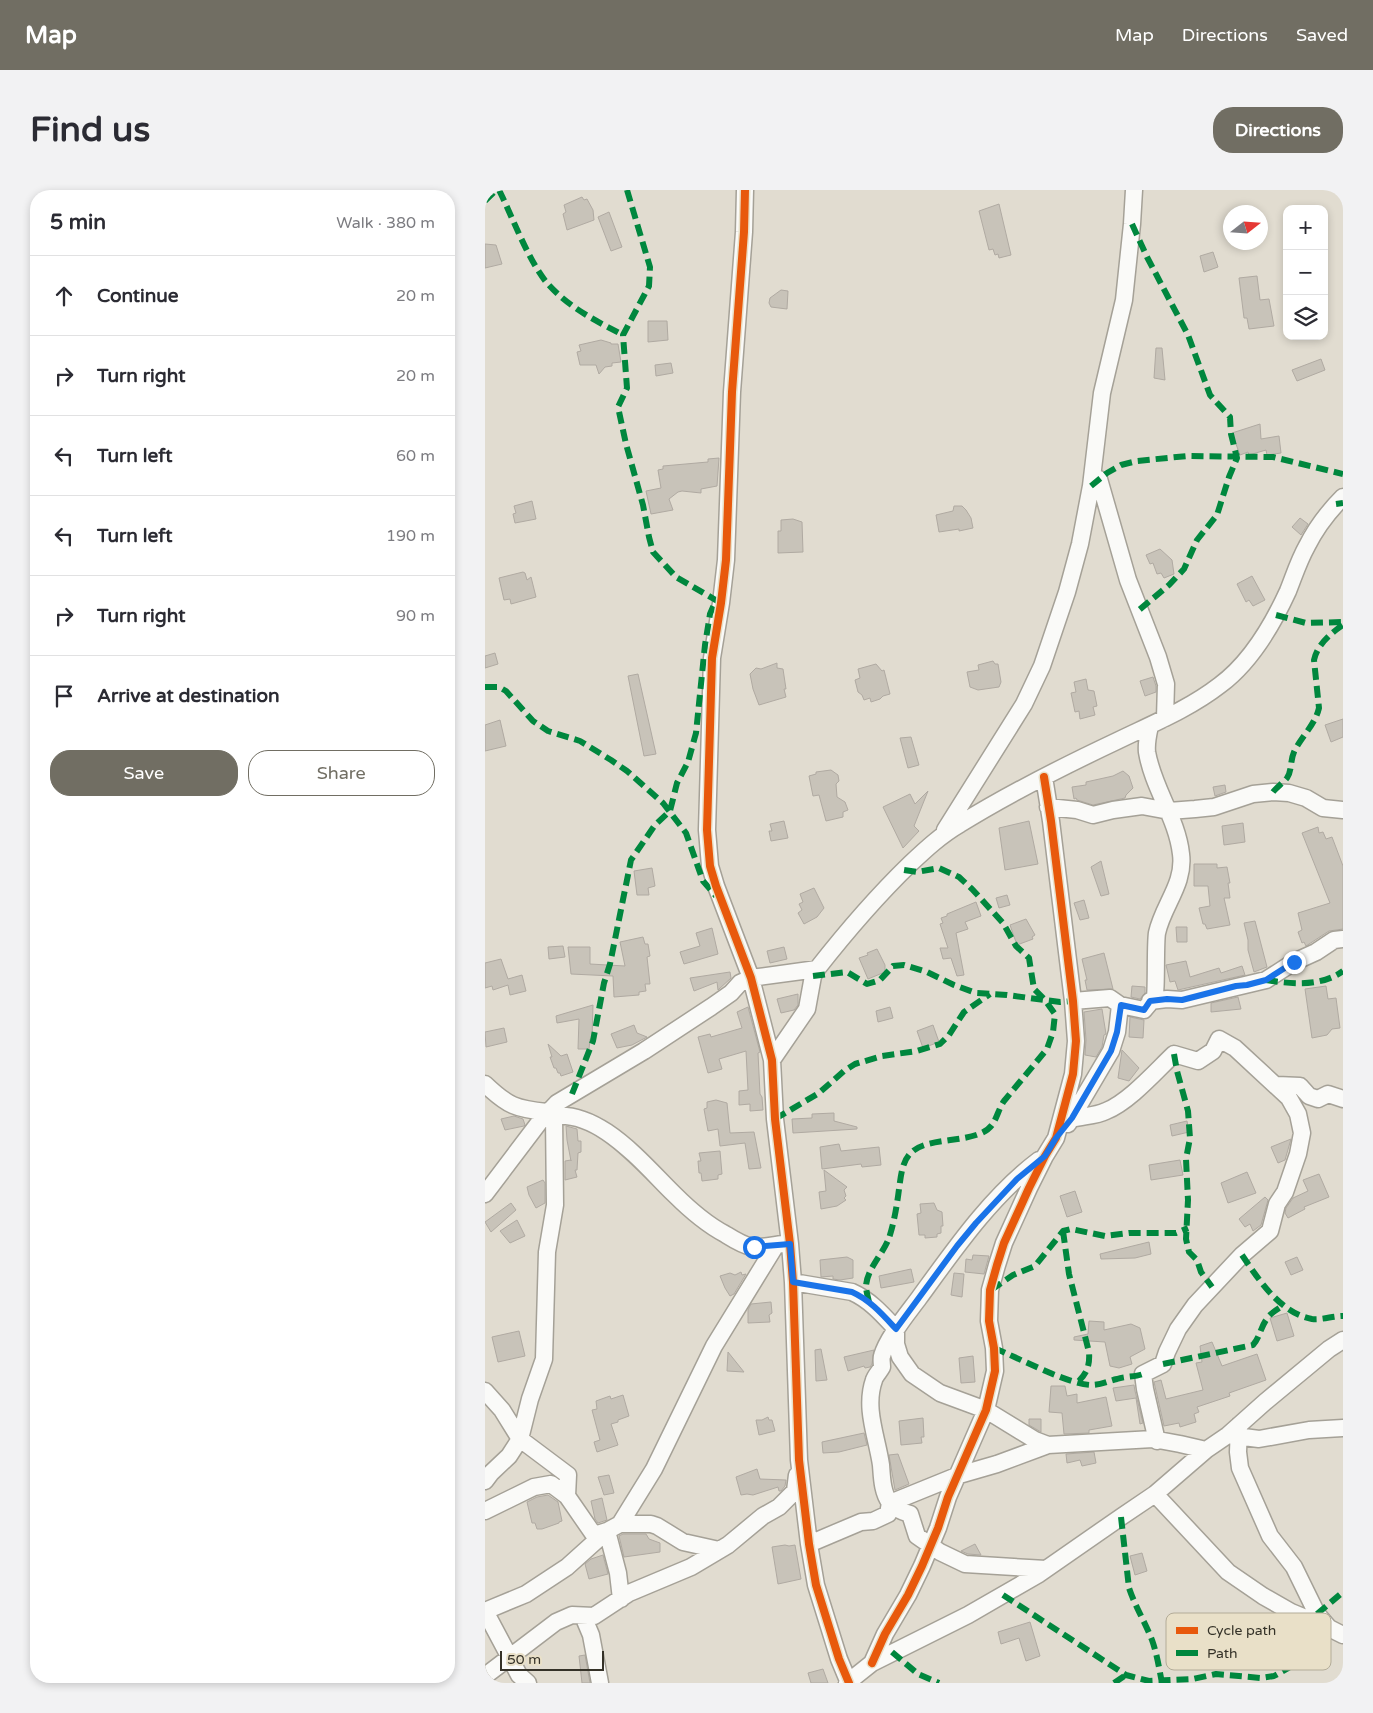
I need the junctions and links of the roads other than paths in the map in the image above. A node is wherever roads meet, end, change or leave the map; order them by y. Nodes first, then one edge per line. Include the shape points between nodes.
1 (745, 190) edge
2 (1134, 190) edge
3 (1099, 479) dead end
4 (1343, 498) edge
5 (1165, 718) junction
6 (1150, 726) junction
7 (1044, 777) junction
8 (1048, 807) junction
9 (1343, 810) edge
10 (1169, 811) junction
11 (942, 836) junction
12 (1343, 940) edge
13 (817, 969) junction
14 (751, 978) junction
15 (1073, 1001) junction
16 (1150, 1001) junction
17 (1121, 1005) junction
18 (771, 1060) junction
19 (485, 1084) edge
20 (1277, 1086) junction
21 (1343, 1099) edge
22 (547, 1116) junction
23 (1072, 1118) junction
24 (1056, 1138) junction
25 (1045, 1156) junction
26 (485, 1194) edge
27 (783, 1244) junction
28 (793, 1282) junction
29 (896, 1329) junction
30 (1343, 1340) edge
31 (485, 1391) edge
32 (986, 1410) junction
33 (1343, 1428) edge
34 (1226, 1438) junction
35 (521, 1440) junction
36 (1157, 1441) junction
37 (1048, 1445) junction
38 (799, 1460) junction
39 (959, 1475) junction
40 (485, 1481) edge
41 (1155, 1494) junction
42 (567, 1496) junction
43 (485, 1498) edge
44 (890, 1503) junction
45 (485, 1505) edge
46 (485, 1511) edge
47 (613, 1528) junction
48 (809, 1544) junction
49 (931, 1545) junction
50 (719, 1550) junction
51 (1046, 1569) junction
52 (621, 1599) junction
53 (485, 1611) edge
54 (1293, 1613) edge
55 (1317, 1613) edge
56 (583, 1616) junction
57 (509, 1658) junction
58 (872, 1663) junction
59 (485, 1676) edge
60 (528, 1683) edge
61 (600, 1683) edge
62 (848, 1683) edge

1 - 14 street via 732,392 726,560 711,658 707,830 710,866
2 - 11 street via 1124,300 1102,393 1091,486 1067,592 1042,666 1024,704
3 - 5 street via 1128,580 1166,684
4 - 5 street via 1307,545 1288,591 1259,644 1221,685
5 - 6 street
6 - 7 street
6 - 10 street via 1147,752
7 - 8 street
7 - 11 street
8 - 10 street via 1093,815 1142,806
8 - 15 street
9 - 10 street via 1323,808 1306,798 1273,792 1253,794 1214,807
10 - 16 street via 1177,833 1181,876 1157,931 1155,994
11 - 13 street via 893,881
12 - 16 street via 1334,940 1266,980 1182,1000
13 - 14 street
13 - 18 street via 807,1009
14 - 18 street
14 - 22 street via 669,1034 557,1103
15 - 17 street via 1110,998
15 - 24 street via 1074,1065
16 - 17 street via 1144,1010
17 - 23 street via 1111,1051
18 - 27 street
19 - 22 street via 508,1103
20 - 21 street via 1300,1086 1309,1096 1318,1099 1328,1094
20 - 23 street via 1235,1048 1219,1039 1213,1051 1198,1061 1174,1054 1137,1089 1106,1112
20 - 36 street via 1298,1114 1303,1133 1298,1154 1270,1230 1195,1305 1178,1329 1163,1364 1143,1374
22 - 26 street
22 - 27 street via 591,1122 645,1163 710,1226 739,1243 754,1247
22 - 35 street via 555,1205 547,1252 544,1359 530,1399
23 - 24 street
24 - 25 street
25 - 29 street via 1017,1179 976,1223
25 - 32 street via 1005,1243 991,1290 989,1321 995,1371
27 - 28 street
27 - 47 street via 714,1346 654,1468
28 - 29 street via 852,1292
28 - 38 street
29 - 32 street via 899,1357 912,1374 940,1393
29 - 44 street via 882,1357 883,1367 874,1379 871,1397 882,1482
30 - 34 street
31 - 35 street
32 - 37 street
32 - 39 street
33 - 34 street via 1259,1439
34 - 36 street via 1180,1444
34 - 41 street
34 - 55 street via 1270,1536 1294,1567
35 - 40 street
35 - 42 street via 568,1475
36 - 37 street
37 - 39 street
38 - 48 street
38 - 50 street via 795,1491 779,1507
39 - 44 street
39 - 49 street
41 - 51 street
41 - 54 street via 1229,1572
42 - 46 street via 551,1484 533,1487
42 - 47 street via 594,1535
43 - 45 street
44 - 48 street via 888,1514
44 - 49 street via 910,1514 917,1536
47 - 50 street via 651,1524 683,1542
47 - 52 street
47 - 53 street via 567,1567 526,1594
48 - 62 street via 815,1585
49 - 51 street via 965,1564
49 - 58 street
50 - 52 street via 691,1567
51 - 58 street via 968,1615
52 - 56 street via 594,1616
53 - 57 street
56 - 57 street via 571,1615 555,1622
56 - 61 street via 591,1635
57 - 59 street
57 - 60 street
58 - 62 street

